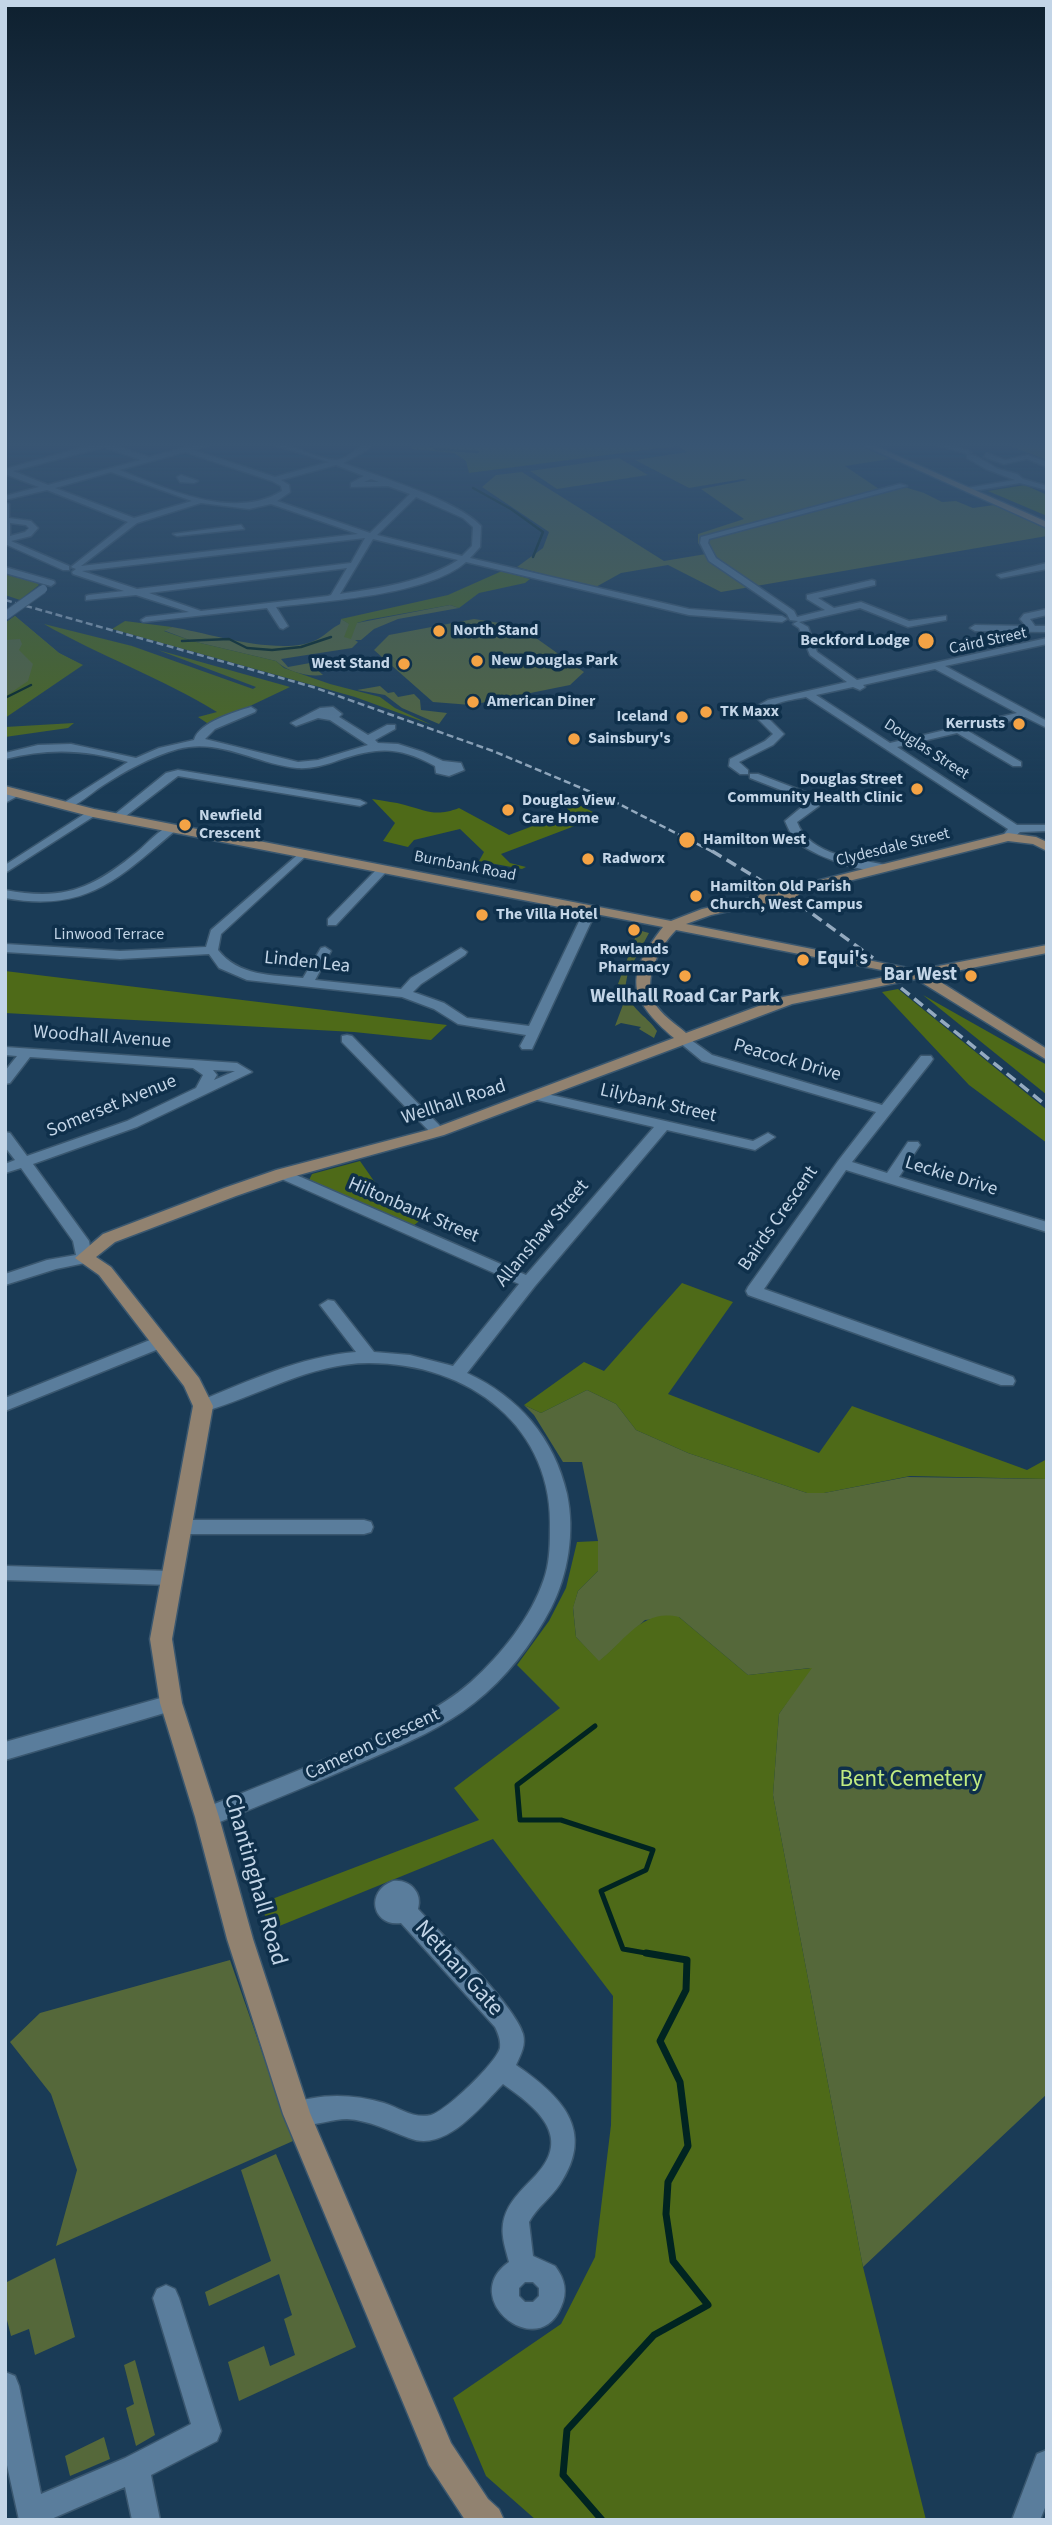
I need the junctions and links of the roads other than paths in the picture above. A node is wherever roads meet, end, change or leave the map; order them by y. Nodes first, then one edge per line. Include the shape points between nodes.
1 (47, 560) edge
2 (85, 560) edge
3 (157, 560) edge
4 (356, 560) edge
5 (463, 560) edge
6 (474, 560) edge
7 (712, 560) edge
8 (353, 565) junction
9 (1047, 566) edge
10 (5, 570) edge
11 (72, 570) junction
12 (1001, 575) dead end
13 (872, 583) dead end
14 (47, 586) junction
15 (135, 591) junction
16 (334, 597) junction
17 (89, 598) dead end
18 (270, 605) junction
19 (831, 610) junction
20 (1047, 612) edge
21 (202, 614) junction
22 (5, 616) edge
23 (943, 618) dead end
24 (146, 620) dead end
25 (797, 620) junction
26 (283, 626) dead end
27 (975, 628) dead end
28 (1032, 628) junction
29 (1047, 629) edge
30 (1047, 643) edge
31 (961, 664) junction
32 (939, 667) junction
33 (953, 674) junction
34 (858, 685) junction
35 (811, 696) junction
36 (251, 710) dead end
37 (1027, 714) junction
38 (296, 723) dead end
39 (1047, 725) edge
40 (391, 727) dead end
41 (959, 730) junction
42 (199, 742) junction
43 (372, 743) junction
44 (889, 746) junction
45 (5, 756) edge
46 (136, 761) junction
47 (1017, 764) dead end
48 (442, 765) dead end
49 (12, 792) edge
50 (5, 800) edge
51 (360, 803) dead end
52 (66, 806) junction
53 (93, 813) junction
54 (118, 817) junction
55 (172, 828) junction
56 (1011, 833) junction
57 (1042, 837) edge
58 (302, 853) junction
59 (844, 862) junction
60 (887, 868) junction
61 (5, 870) edge
62 (382, 870) junction
63 (836, 880) junction
64 (5, 894) edge
65 (591, 909) junction
66 (707, 914) junction
67 (651, 920) junction
68 (332, 922) dead end
69 (672, 926) junction
70 (5, 948) edge
71 (1047, 949) edge
72 (212, 950) junction
73 (325, 951) dead end
74 (462, 953) dead end
75 (919, 975) junction
76 (307, 982) junction
77 (404, 993) junction
78 (535, 1030) junction
79 (347, 1039) dead end
80 (684, 1039) junction
81 (527, 1046) dead end
82 (5, 1051) edge
83 (27, 1052) junction
84 (1047, 1056) edge
85 (926, 1059) dead end
86 (197, 1064) junction
87 (5, 1080) edge
88 (205, 1087) junction
89 (538, 1096) junction
90 (884, 1110) junction
91 (664, 1124) junction
92 (438, 1132) junction
93 (5, 1136) edge
94 (768, 1137) dead end
95 (913, 1145) dead end
96 (26, 1162) junction
97 (843, 1164) junction
98 (5, 1169) edge
99 (282, 1174) junction
100 (891, 1178) junction
101 (1047, 1227) edge
102 (83, 1258) junction
103 (5, 1280) edge
104 (529, 1282) junction
105 (328, 1305) dead end
106 (160, 1342) junction
107 (369, 1357) junction
108 (457, 1373) junction
109 (1007, 1381) dead end
110 (5, 1405) edge
111 (203, 1406) junction
112 (181, 1527) junction
113 (363, 1527) dead end
114 (5, 1573) edge
115 (171, 1578) junction
116 (171, 1703) junction
117 (5, 1751) edge
118 (207, 1817) junction
119 (405, 1911) dead end
120 (502, 2069) junction
121 (297, 2114) junction
122 (523, 2269) dead end
123 (166, 2298) dead end
124 (5, 2386) edge
125 (1047, 2464) edge
126 (135, 2468) junction
127 (146, 2520) edge
128 (488, 2520) edge
129 (1026, 2520) edge

1 - 11 street
2 - 11 street
3 - 11 street
4 - 8 street
5 - 16 street via 425,580
6 - 25 street via 670,609 786,624
7 - 25 street
8 - 15 street
8 - 16 street
9 - 12 street
10 - 14 street
11 - 14 street
11 - 15 street
13 - 19 street via 810,597
14 - 22 street, bridge
15 - 17 street
15 - 21 street
16 - 18 street
18 - 21 street
18 - 26 street
19 - 23 street via 865,606 908,624
19 - 25 street
20 - 28 street via 1027,616
21 - 24 street
25 - 34 street via 813,653
27 - 28 street
28 - 29 street
30 - 31 street, Caird Street
30 - 32 street, Caird Street
31 - 32 street, Caird Street
31 - 33 street
32 - 33 street
32 - 34 street, Caird Street
33 - 37 street
34 - 35 street, Caird Street
35 - 44 street, Douglas Street
35 - 59 street, Caird Street via 763,707 760,717 779,734 734,761 734,766 814,799 815,804 791,821 792,830
36 - 42 street via 206,729
37 - 39 street
37 - 41 street
38 - 43 street via 324,710 337,712 332,717
40 - 43 street
41 - 44 street
41 - 47 street
42 - 43 street via 305,765 325,763
42 - 46 street via 169,747
43 - 48 street via 411,749
44 - 56 street, Douglas Street
45 - 46 street via 64,746 97,749
46 - 52 street
49 - 50 street
49 - 52 main road, Burnbank Road
51 - 54 street via 178,773
52 - 53 main road, Burnbank Road
53 - 54 main road, Burnbank Road
53 - 61 street
54 - 55 main road, Burnbank Road
55 - 58 main road, Burnbank Road
55 - 64 street via 93,890 41,899
56 - 57 main road, Clydesdale Street
56 - 60 main road, Clydesdale Street
58 - 62 main road, Burnbank Road
58 - 72 street via 215,933
59 - 60 street
59 - 63 street via 844,873
60 - 63 main road, Clydesdale Street
62 - 65 main road, Burnbank Road
62 - 68 street
63 - 66 main road, Clydesdale Street, bridge
65 - 67 main road, Burnbank Road
65 - 78 street
66 - 67 main road, Clydesdale Street
66 - 69 main road, Clydesdale Street
67 - 69 main road, Burnbank Road
69 - 75 main road, Burnbank Road
69 - 80 main road via 642,972 641,988 646,1005
70 - 72 street, Linwood Terrace via 120,955
71 - 75 main road, Wellhall Road
72 - 76 street, Linden Lea via 223,965 236,972
73 - 76 street
74 - 77 street
75 - 80 main road, Wellhall Road via 788,1000
75 - 84 main road
76 - 77 street, Linden Lea
77 - 78 street, Linden Lea via 463,1021
78 - 81 street
79 - 92 street
80 - 89 main road, Wellhall Road
80 - 90 street, Peacock Drive via 707,1058
82 - 83 street, Woodhall Avenue
83 - 86 street, Woodhall Avenue
83 - 87 street
85 - 90 street, Bairds Crescent
86 - 88 street, Woodhall Avenue via 210,1075
86 - 88 street, Woodhall Avenue via 237,1067 245,1072
88 - 96 street, Somerset Avenue via 132,1124
89 - 91 street, Lilybank Street
89 - 92 main road, Wellhall Road
90 - 97 street, Bairds Crescent
91 - 94 street, Lilybank Street via 755,1146
91 - 104 street, Allanshaw Street
92 - 99 main road, Wellhall Road
93 - 96 street
95 - 100 street
96 - 98 street, Somerset Avenue
96 - 102 street via 81,1241
97 - 100 street, Leckie Drive
97 - 109 street, Bairds Crescent via 754,1291
99 - 102 main road, Wellhall Road via 109,1238
99 - 104 street, Hiltonbank Street
100 - 101 street, Leckie Drive
102 - 103 street, Wellhall Road
102 - 106 main road via 105,1271
104 - 108 street, Allanshaw Street
105 - 107 street
106 - 110 street
106 - 111 main road via 192,1383
107 - 108 street, Cameron Crescent
107 - 111 street, Cameron Crescent via 319,1365
108 - 118 street, Cameron Crescent via 506,1402 532,1432 556,1478 562,1528 553,1583 527,1631 489,1678 429,1722
111 - 112 main road, Chantinghall Road
112 - 113 street
112 - 115 main road, Chantinghall Road
114 - 115 street
115 - 116 main road, Chantinghall Road via 161,1639
116 - 117 street
116 - 118 main road, Chantinghall Road
118 - 121 main road, Chantinghall Road via 240,1939
119 - 120 street, Nethan Gate via 503,2019 512,2047
120 - 121 street via 436,2127 414,2128 348,2107
120 - 122 street via 533,2091 564,2127 563,2157 518,2215 515,2231
121 - 128 main road, Chantinghall Road via 440,2454
123 - 126 street via 207,2431
124 - 126 street via 31,2513
125 - 129 street
126 - 127 street

